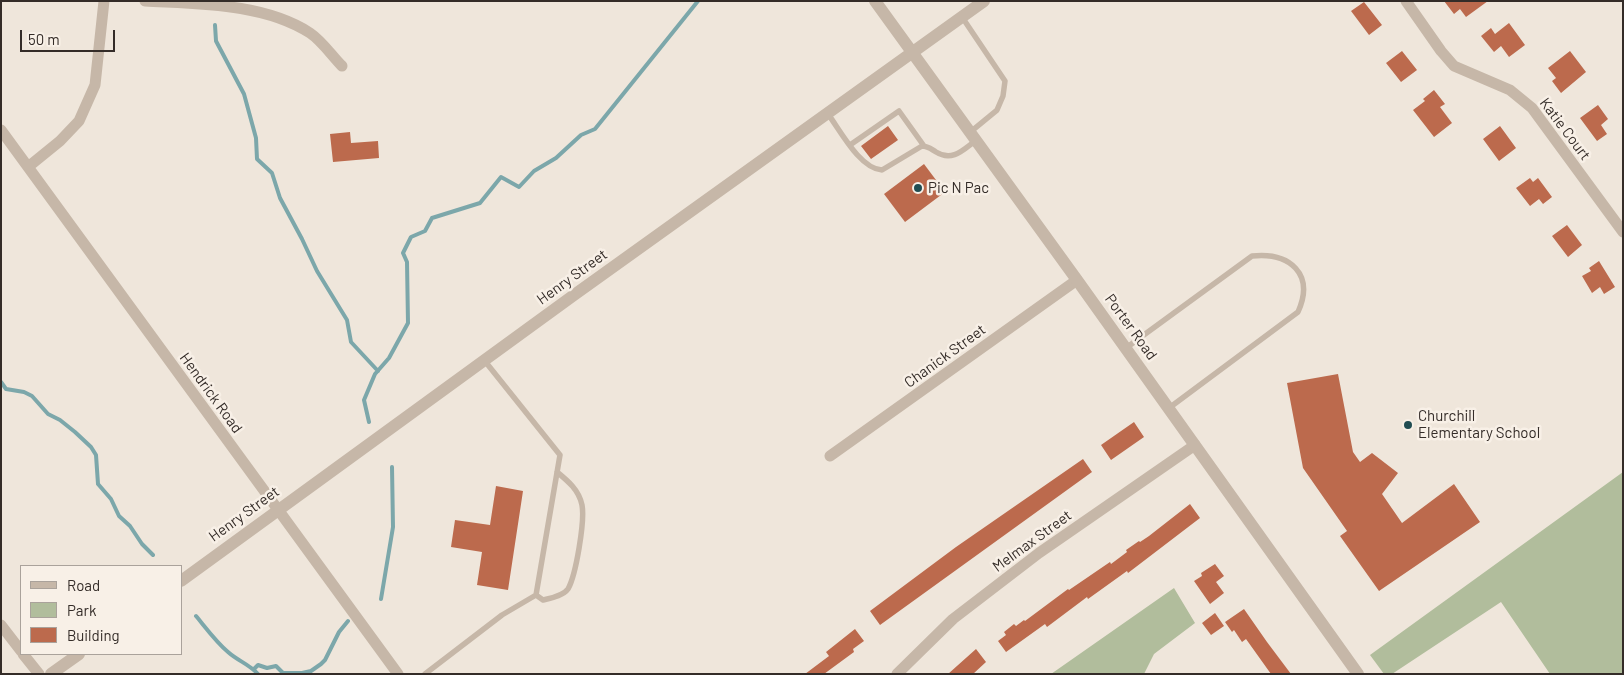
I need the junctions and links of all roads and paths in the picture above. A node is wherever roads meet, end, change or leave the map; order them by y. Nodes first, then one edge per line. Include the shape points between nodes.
1 (104, 1) edge
2 (145, 1) edge
3 (875, 1) edge
4 (984, 1) edge
5 (1406, 1) edge
6 (962, 17) junction
7 (912, 54) junction
8 (342, 66) dead end
9 (828, 114) junction
10 (1, 130) edge
11 (972, 137) junction
12 (850, 145) junction
13 (924, 146) junction
14 (28, 167) junction
15 (1623, 232) edge
16 (1077, 280) junction
17 (1126, 348) junction
18 (484, 360) junction
19 (1168, 408) junction
20 (1195, 445) junction
21 (830, 456) dead end
22 (557, 472) junction
23 (278, 510) junction
24 (182, 579) edge
25 (536, 595) junction
26 (1, 626) edge
27 (20, 650) edge
28 (24, 655) edge
29 (78, 655) edge
30 (39, 674) edge
31 (51, 674) edge
32 (398, 674) edge
33 (425, 674) edge
34 (897, 674) edge
35 (1358, 674) edge

1 - 14 street via 95,85 79,120 60,141
2 - 8 street via 200,4 283,18 312,34
3 - 7 street, Porter Road
4 - 6 street, Henry Street
5 - 15 street, Katie Court via 1454,66 1510,90 1532,108
6 - 7 street, Henry Street
6 - 11 lane via 1005,81 997,110
7 - 9 street, Henry Street
7 - 11 street, Porter Road
9 - 12 lane
9 - 18 street, Henry Street
10 - 14 street, Hendrick Road
11 - 13 lane via 956,155 949,157
11 - 16 street, Porter Road
12 - 13 lane via 860,159 876,170 882,170
12 - 13 lane via 899,112
14 - 23 street, Hendrick Road
16 - 17 street, Porter Road
16 - 21 street, Chanick Street
17 - 19 street, Porter Road
17 - 19 lane via 1252,256 1266,254 1282,258 1297,268 1304,298 1298,312
18 - 22 lane via 560,454
18 - 23 street, Henry Street
19 - 20 street, Porter Road
20 - 34 street, Melmax Street via 1040,553 953,619
20 - 35 street, Porter Road
22 - 25 lane
22 - 25 lane via 574,487 582,506 580,548 567,590 544,600
23 - 24 street, Henry Street
23 - 32 street, Hendrick Road
25 - 33 lane via 502,614
26 - 27 street
28 - 30 street
29 - 31 street

